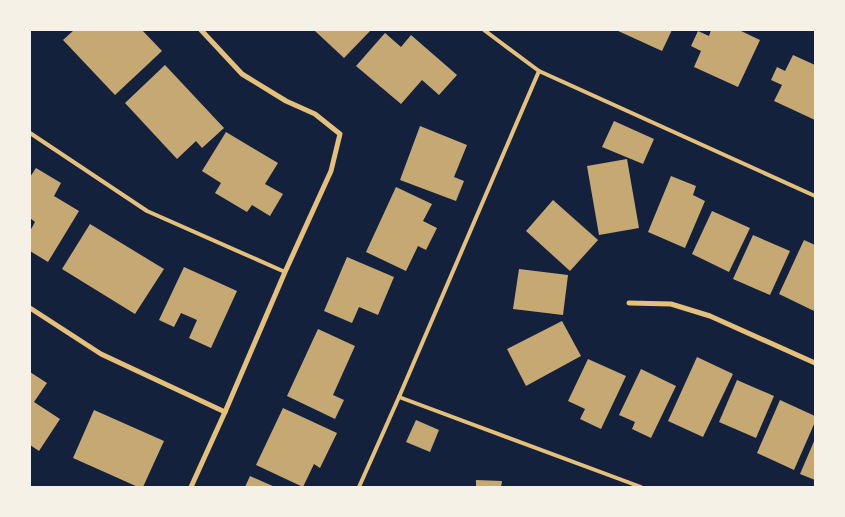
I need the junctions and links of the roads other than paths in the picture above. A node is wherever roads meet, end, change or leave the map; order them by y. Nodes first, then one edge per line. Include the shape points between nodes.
1 (201, 30) edge
2 (484, 30) edge
3 (539, 71) junction
4 (30, 133) edge
5 (815, 196) edge
6 (285, 272) junction
7 (629, 303) dead end
8 (30, 308) edge
9 (815, 364) edge
10 (399, 397) junction
11 (225, 412) junction
12 (190, 487) edge
13 (358, 487) edge
14 (641, 487) edge

1 - 6 street via 242,74 286,101 315,114 340,134 331,171
2 - 3 lane
3 - 5 lane
3 - 10 lane
4 - 6 lane via 147,212
6 - 11 street
7 - 9 street via 671,304 702,313
8 - 11 street via 102,354
10 - 13 lane
10 - 14 lane
11 - 12 street

